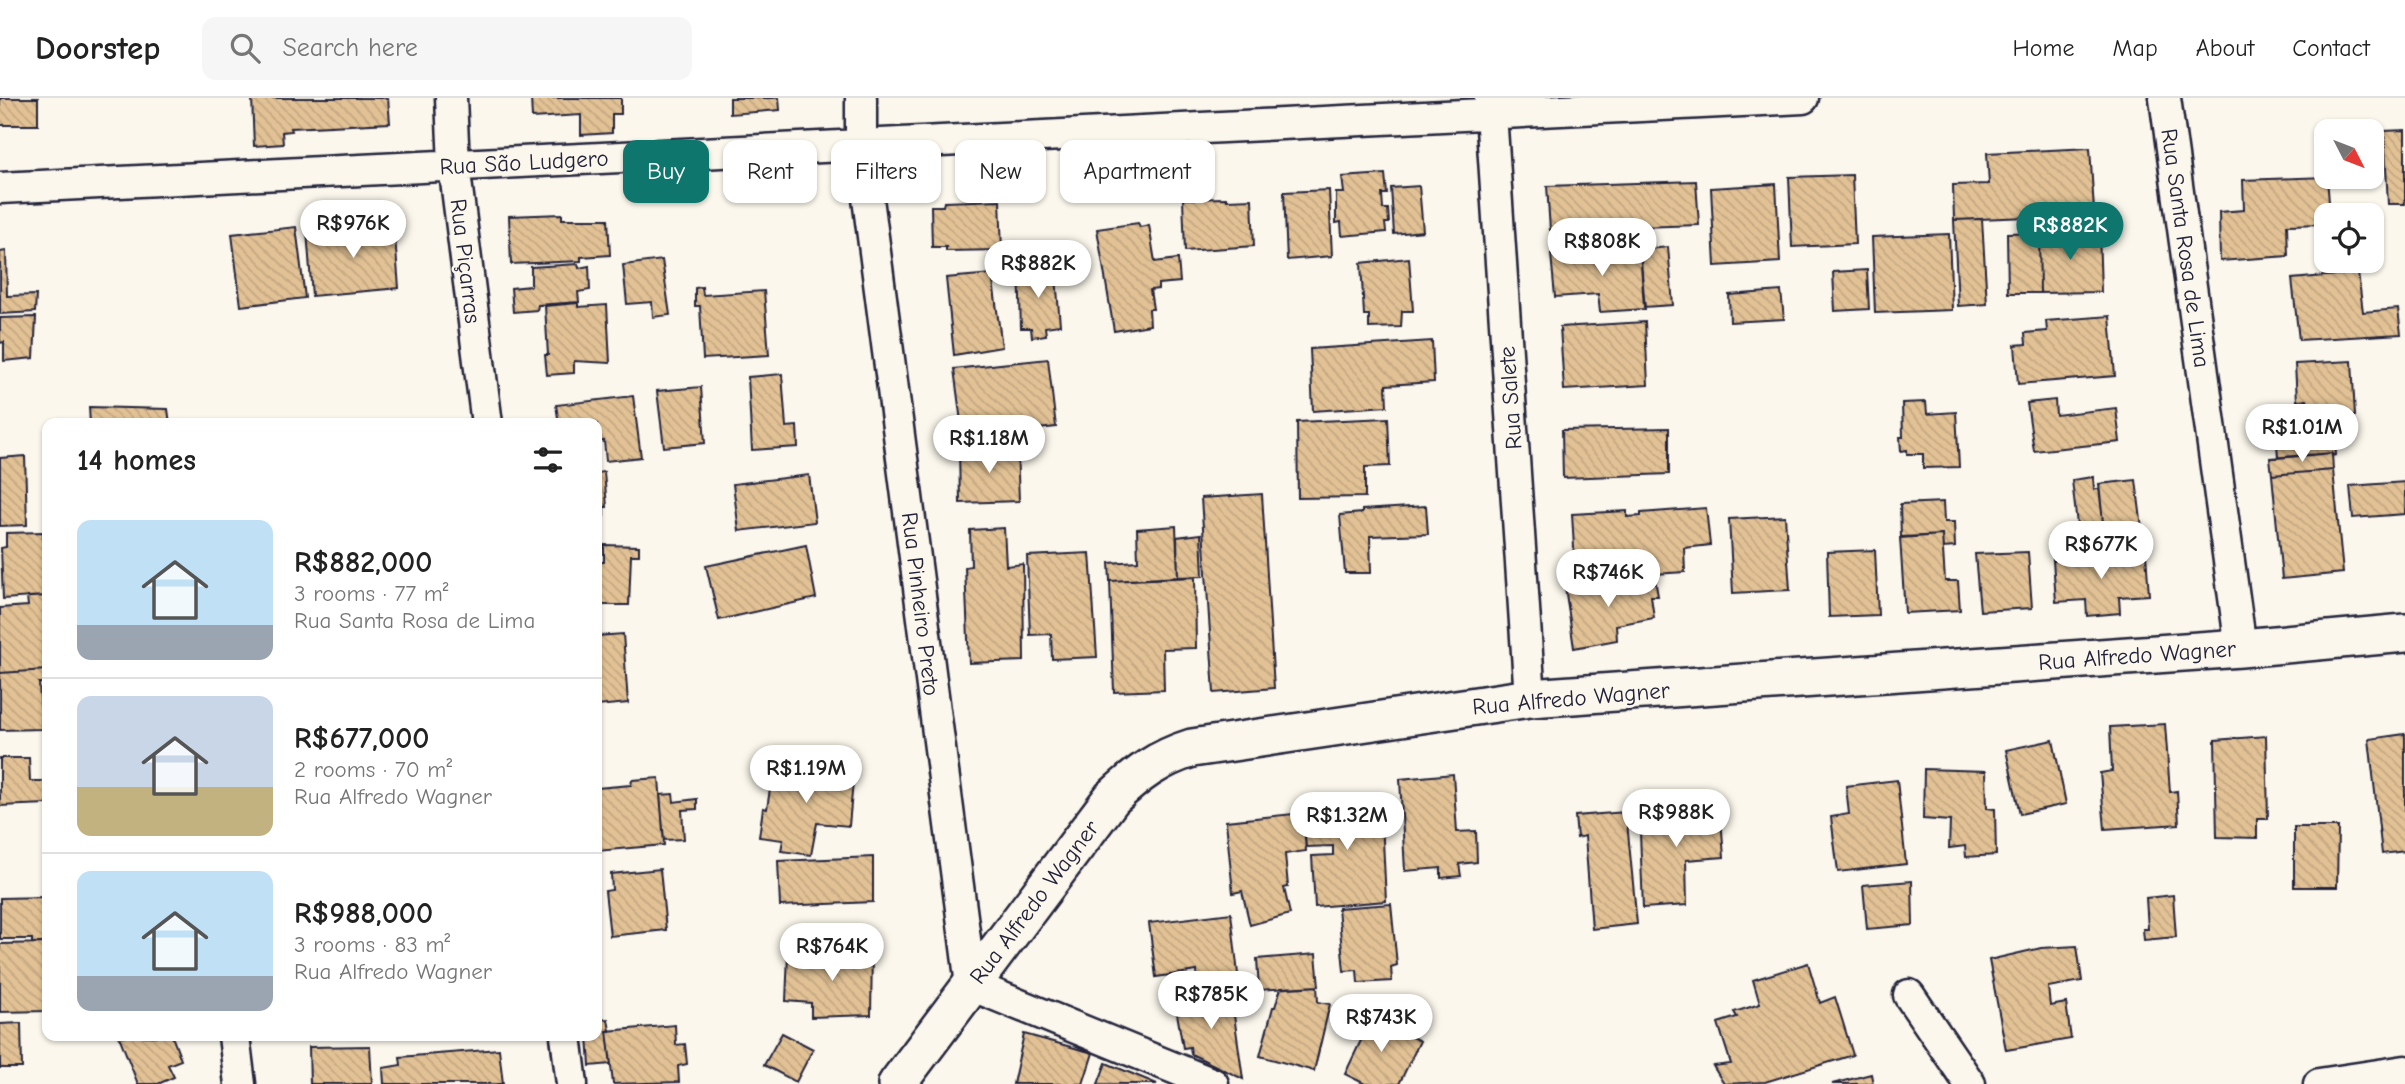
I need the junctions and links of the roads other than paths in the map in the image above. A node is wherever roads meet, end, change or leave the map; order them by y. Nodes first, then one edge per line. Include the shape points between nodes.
1 (451, 98) edge
2 (862, 98) edge
3 (1803, 98) edge
4 (2165, 98) edge
5 (1490, 106) edge
6 (861, 140) edge
7 (941, 140) edge
8 (831, 146) edge
9 (454, 165) junction
10 (0, 188) edge
11 (869, 203) edge
12 (486, 418) edge
13 (2405, 633) edge
14 (2241, 648) junction
15 (1530, 698) junction
16 (971, 985) junction
17 (1909, 995) dead end
18 (235, 1041) edge
19 (567, 1041) edge
20 (2405, 1070) edge
21 (240, 1084) edge
22 (572, 1084) edge
23 (897, 1084) edge
24 (1213, 1084) edge
25 (1970, 1084) edge
26 (2319, 1084) edge

1 - 9 street, Rua Piçarras
2 - 6 street, Rua Pinheiro Preto
3 - 5 street, Rua São Ludgero
4 - 14 street, Rua Santa Rosa de Lima
5 - 7 street, Rua São Ludgero
5 - 15 street, Rua Salete
8 - 9 street, Rua São Ludgero
9 - 10 street, Rua São Ludgero
9 - 12 street, Rua Piçarras
11 - 16 street, Rua Pinheiro Preto
13 - 14 street, Rua Alfredo Wagner
14 - 15 street, Rua Alfredo Wagner
15 - 16 street, Rua Alfredo Wagner via 1192,748 1166,756 1112,798
16 - 23 street, Rua Alfredo Wagner
16 - 24 street
17 - 25 street
18 - 21 street
19 - 22 street
20 - 26 street

